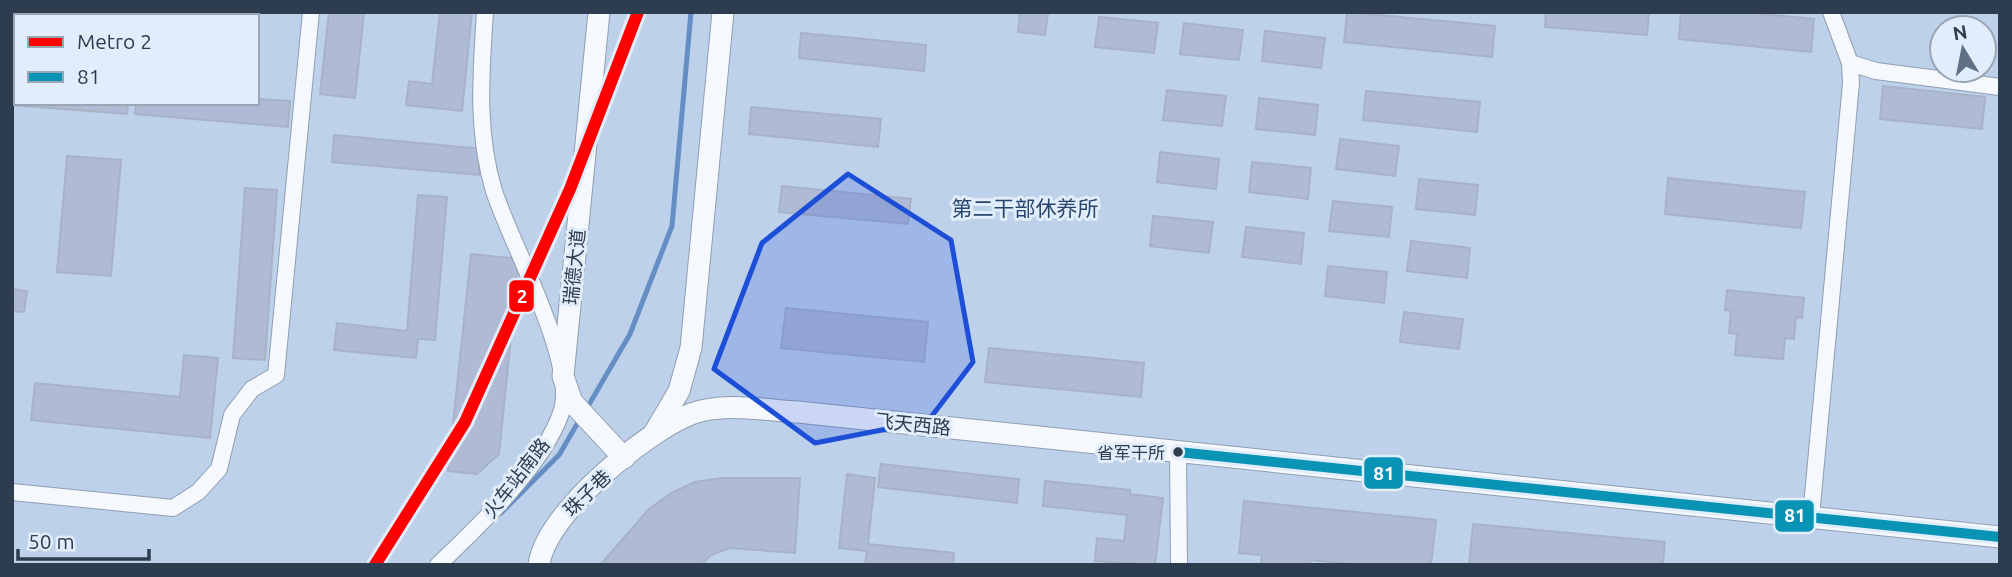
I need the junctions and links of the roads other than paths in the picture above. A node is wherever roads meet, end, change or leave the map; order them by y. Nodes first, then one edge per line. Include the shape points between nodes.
1 (311, 12) edge
2 (485, 12) edge
3 (598, 12) edge
4 (723, 12) edge
5 (1831, 12) edge
6 (1850, 63) junction
7 (2000, 87) edge
8 (564, 376) junction
9 (653, 435) junction
10 (1178, 452) junction
11 (624, 458) junction
12 (12, 492) edge
13 (1811, 517) junction
14 (2000, 537) edge
15 (438, 565) edge
16 (539, 565) edge
17 (1178, 565) edge

1 - 12 street via 276,375 252,389 232,415 219,469 198,492 173,508
2 - 8 street via 480,92 483,141 494,192 536,290
3 - 8 street, 瑞德大道
4 - 9 street via 691,348 678,391
5 - 6 street
6 - 7 street via 1876,71
6 - 13 street
8 - 11 street, 瑞德大道 via 572,402
8 - 15 street, 火车站南路 via 562,411 545,444 474,530
9 - 10 street, 飞天西路 via 692,414 721,408
9 - 11 street, 珠子巷
10 - 13 street, 飞天西路
10 - 17 street
11 - 16 street, 珠子巷 via 559,521
13 - 14 street, 飞天西路

